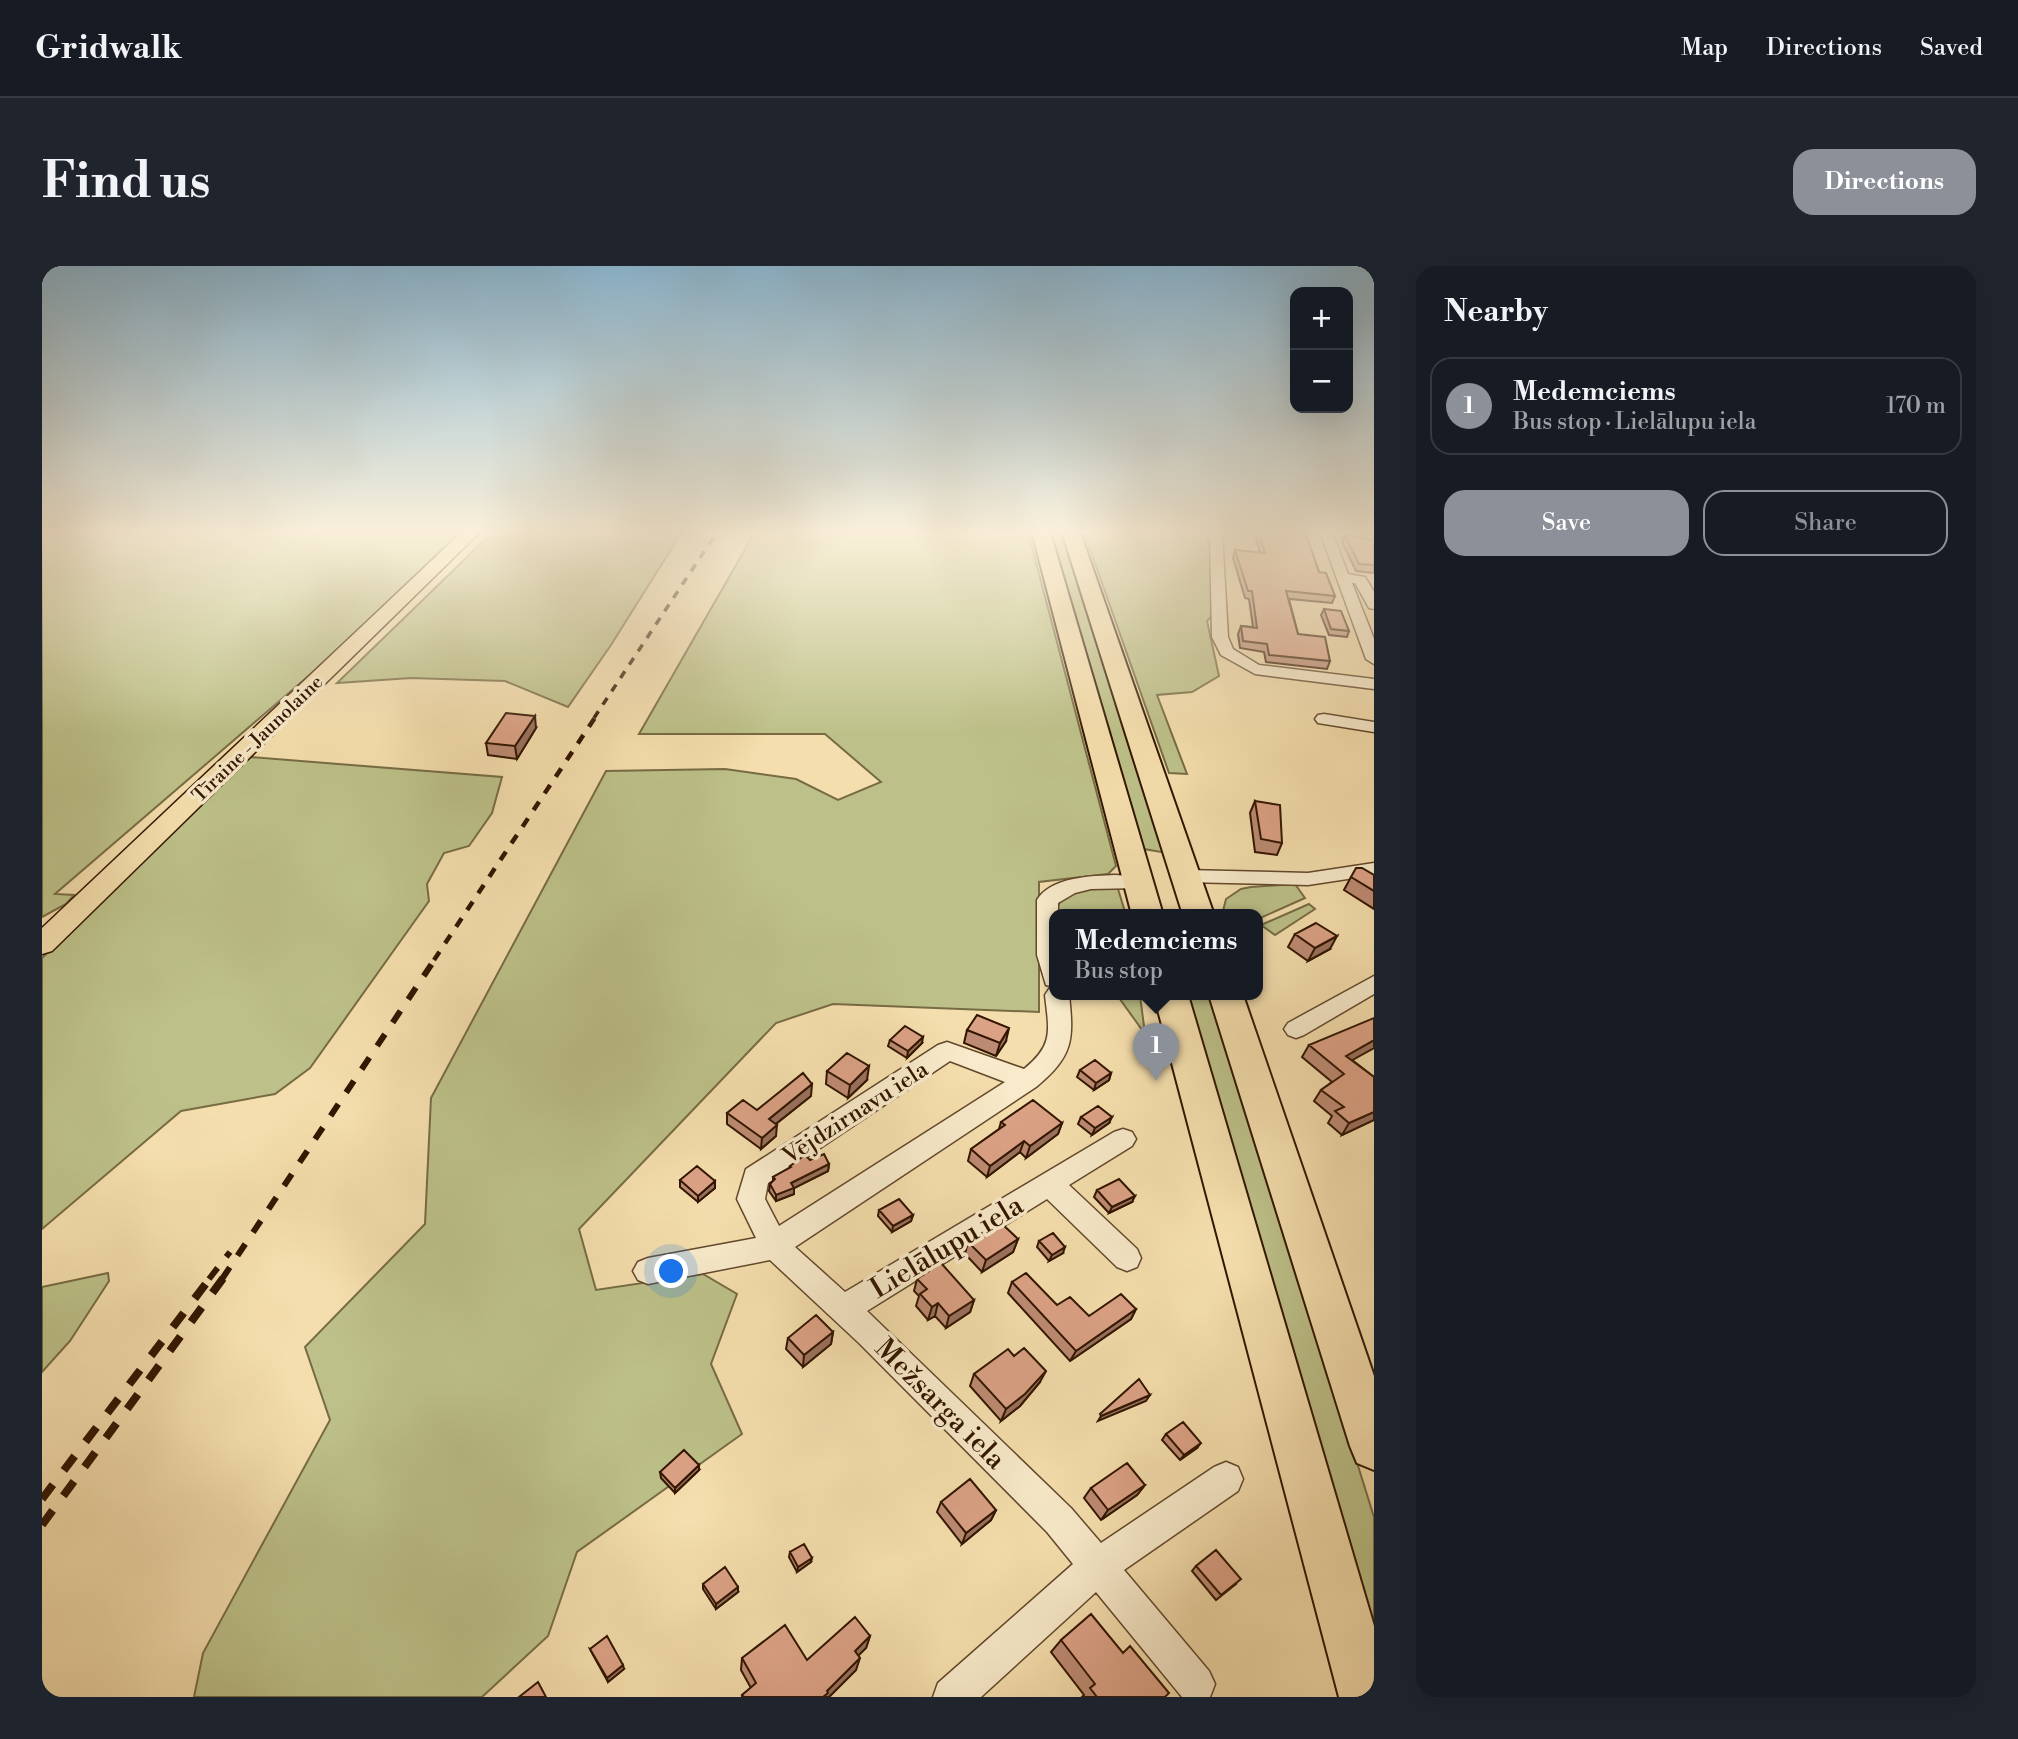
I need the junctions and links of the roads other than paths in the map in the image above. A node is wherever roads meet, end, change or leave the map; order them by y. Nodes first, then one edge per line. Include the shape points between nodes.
1 (402, 599) edge
2 (1060, 599) edge
3 (1093, 599) edge
4 (1221, 599) edge
5 (1350, 599) edge
6 (1374, 659) edge
7 (1374, 684) edge
8 (1324, 719) dead end
9 (1374, 727) edge
10 (1374, 869) edge
11 (1185, 876) junction
12 (1139, 882) junction
13 (1146, 909) edge
14 (1197, 909) edge
15 (42, 944) edge
16 (1049, 958) edge
17 (1374, 984) edge
18 (1058, 1000) edge
19 (1172, 1000) edge
20 (1228, 1000) edge
21 (1296, 1029) dead end
22 (1027, 1080) junction
23 (1123, 1139) dead end
24 (1049, 1183) junction
25 (775, 1247) junction
26 (1127, 1258) dead end
27 (648, 1270) dead end
28 (843, 1309) junction
29 (1374, 1446) edge
30 (1226, 1479) dead end
31 (1097, 1567) junction
32 (1196, 1684) dead end
33 (953, 1697) edge
34 (1367, 1697) edge

1 - 15 main road, Tīraine - Jaunolaine
2 - 12 highway
3 - 11 highway
4 - 7 street via 1220,637 1226,652 1255,669
5 - 6 street
8 - 9 street
10 - 11 street via 1308,879
11 - 14 highway
12 - 13 highway
12 - 16 street via 1082,884 1060,890 1047,900
17 - 21 street
18 - 22 street via 1060,1047 1048,1064
19 - 34 highway
20 - 29 highway
22 - 25 street
22 - 25 street, Vējdzirnavu iela via 947,1051 756,1177 751,1199
23 - 24 street, Lielālupu iela
24 - 26 street
24 - 28 street, Lielālupu iela
25 - 27 street
25 - 28 street, Mežsarga iela
28 - 31 street, Mežsarga iela via 1059,1520
30 - 31 street
31 - 32 street, Mežsarga iela
31 - 33 street

